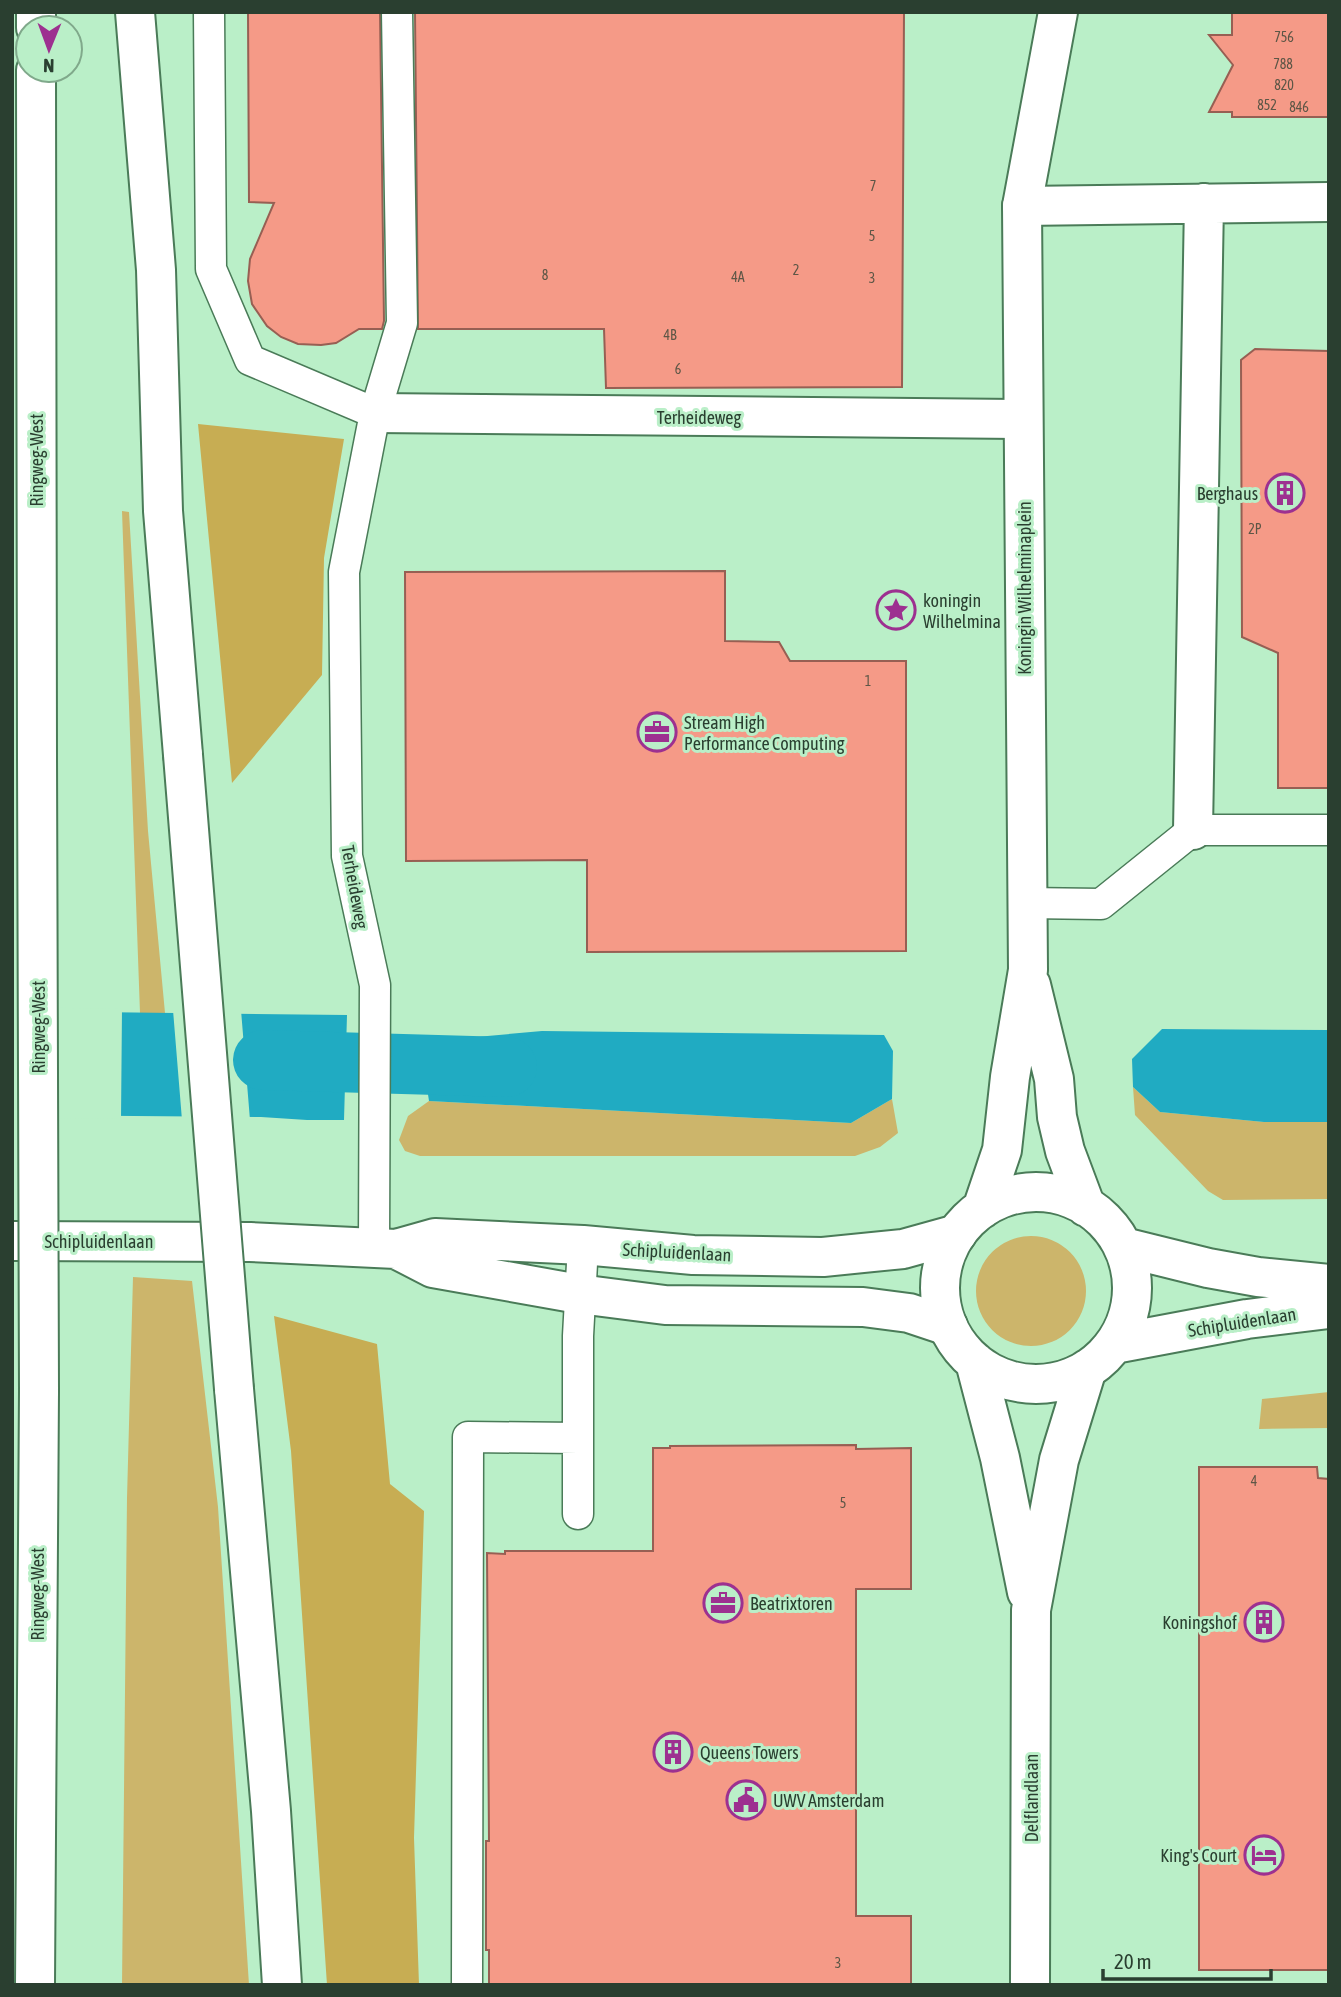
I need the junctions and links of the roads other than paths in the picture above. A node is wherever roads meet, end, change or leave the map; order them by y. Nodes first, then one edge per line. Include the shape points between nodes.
1 (135, 12) edge
2 (209, 12) edge
3 (397, 12) edge
4 (1058, 12) edge
5 (36, 84) edge
6 (1329, 202) edge
7 (1205, 203) junction
8 (1022, 206) junction
9 (375, 413) junction
10 (1023, 419) junction
11 (1193, 830) junction
12 (1329, 830) edge
13 (1026, 903) junction
14 (1028, 971) junction
15 (1086, 1207) junction
16 (970, 1222) junction
17 (12, 1241) edge
18 (583, 1245) junction
19 (1124, 1247) junction
20 (385, 1248) junction
21 (1329, 1284) edge
22 (579, 1294) junction
23 (1329, 1309) edge
24 (948, 1326) junction
25 (1100, 1357) junction
26 (975, 1362) junction
27 (578, 1438) junction
28 (578, 1514) dead end
29 (1031, 1611) junction
30 (35, 1985) edge
31 (282, 1985) edge
32 (467, 1985) edge
33 (1030, 1985) edge

1 - 31 main road, bridge via 156,270 163,511
2 - 9 lane via 211,269 250,360
3 - 9 lane, Terheideweg via 402,323
4 - 8 main road, Koningin Wilhelminaplein
5 - 30 main road, Ringweg-West, bridge
6 - 7 main road
7 - 8 main road
7 - 11 main road
8 - 10 main road, Koningin Wilhelminaplein
9 - 10 main road, Terheideweg
9 - 20 lane, Terheideweg via 344,572 346,856 375,985 376,1131
10 - 13 main road, Koningin Wilhelminaplein
11 - 12 lane
11 - 13 lane via 1101,904
13 - 14 main road, Koningin Wilhelminaplein
14 - 15 main road, Koningin Wilhelminaplein via 1054,1079 1065,1151
14 - 16 main road, Koningin Wilhelminaplein via 1002,1150
15 - 16 main road via 1064,1196 1031,1193 998,1200
15 - 19 main road via 1105,1221
16 - 18 main road, Schipluidenlaan via 904,1249 823,1257 693,1255
16 - 24 main road via 949,1249 941,1283
17 - 20 main road, Schipluidenlaan
18 - 20 main road, Schipluidenlaan via 435,1238
18 - 22 lane
19 - 21 main road, Schipluidenlaan via 1208,1268
19 - 25 main road via 1132,1295 1125,1324
20 - 22 main road, Schipluidenlaan via 433,1268
22 - 24 main road, Schipluidenlaan via 665,1305 863,1307 909,1313
22 - 27 lane
23 - 25 main road, Schipluidenlaan via 1247,1319
24 - 26 main road
25 - 26 main road via 1059,1381 1029,1384 1001,1378
25 - 29 main road, Delflandlaan via 1059,1460
26 - 29 main road, Delflandlaan
27 - 28 lane
27 - 32 lane via 468,1437
29 - 33 main road, Delflandlaan

